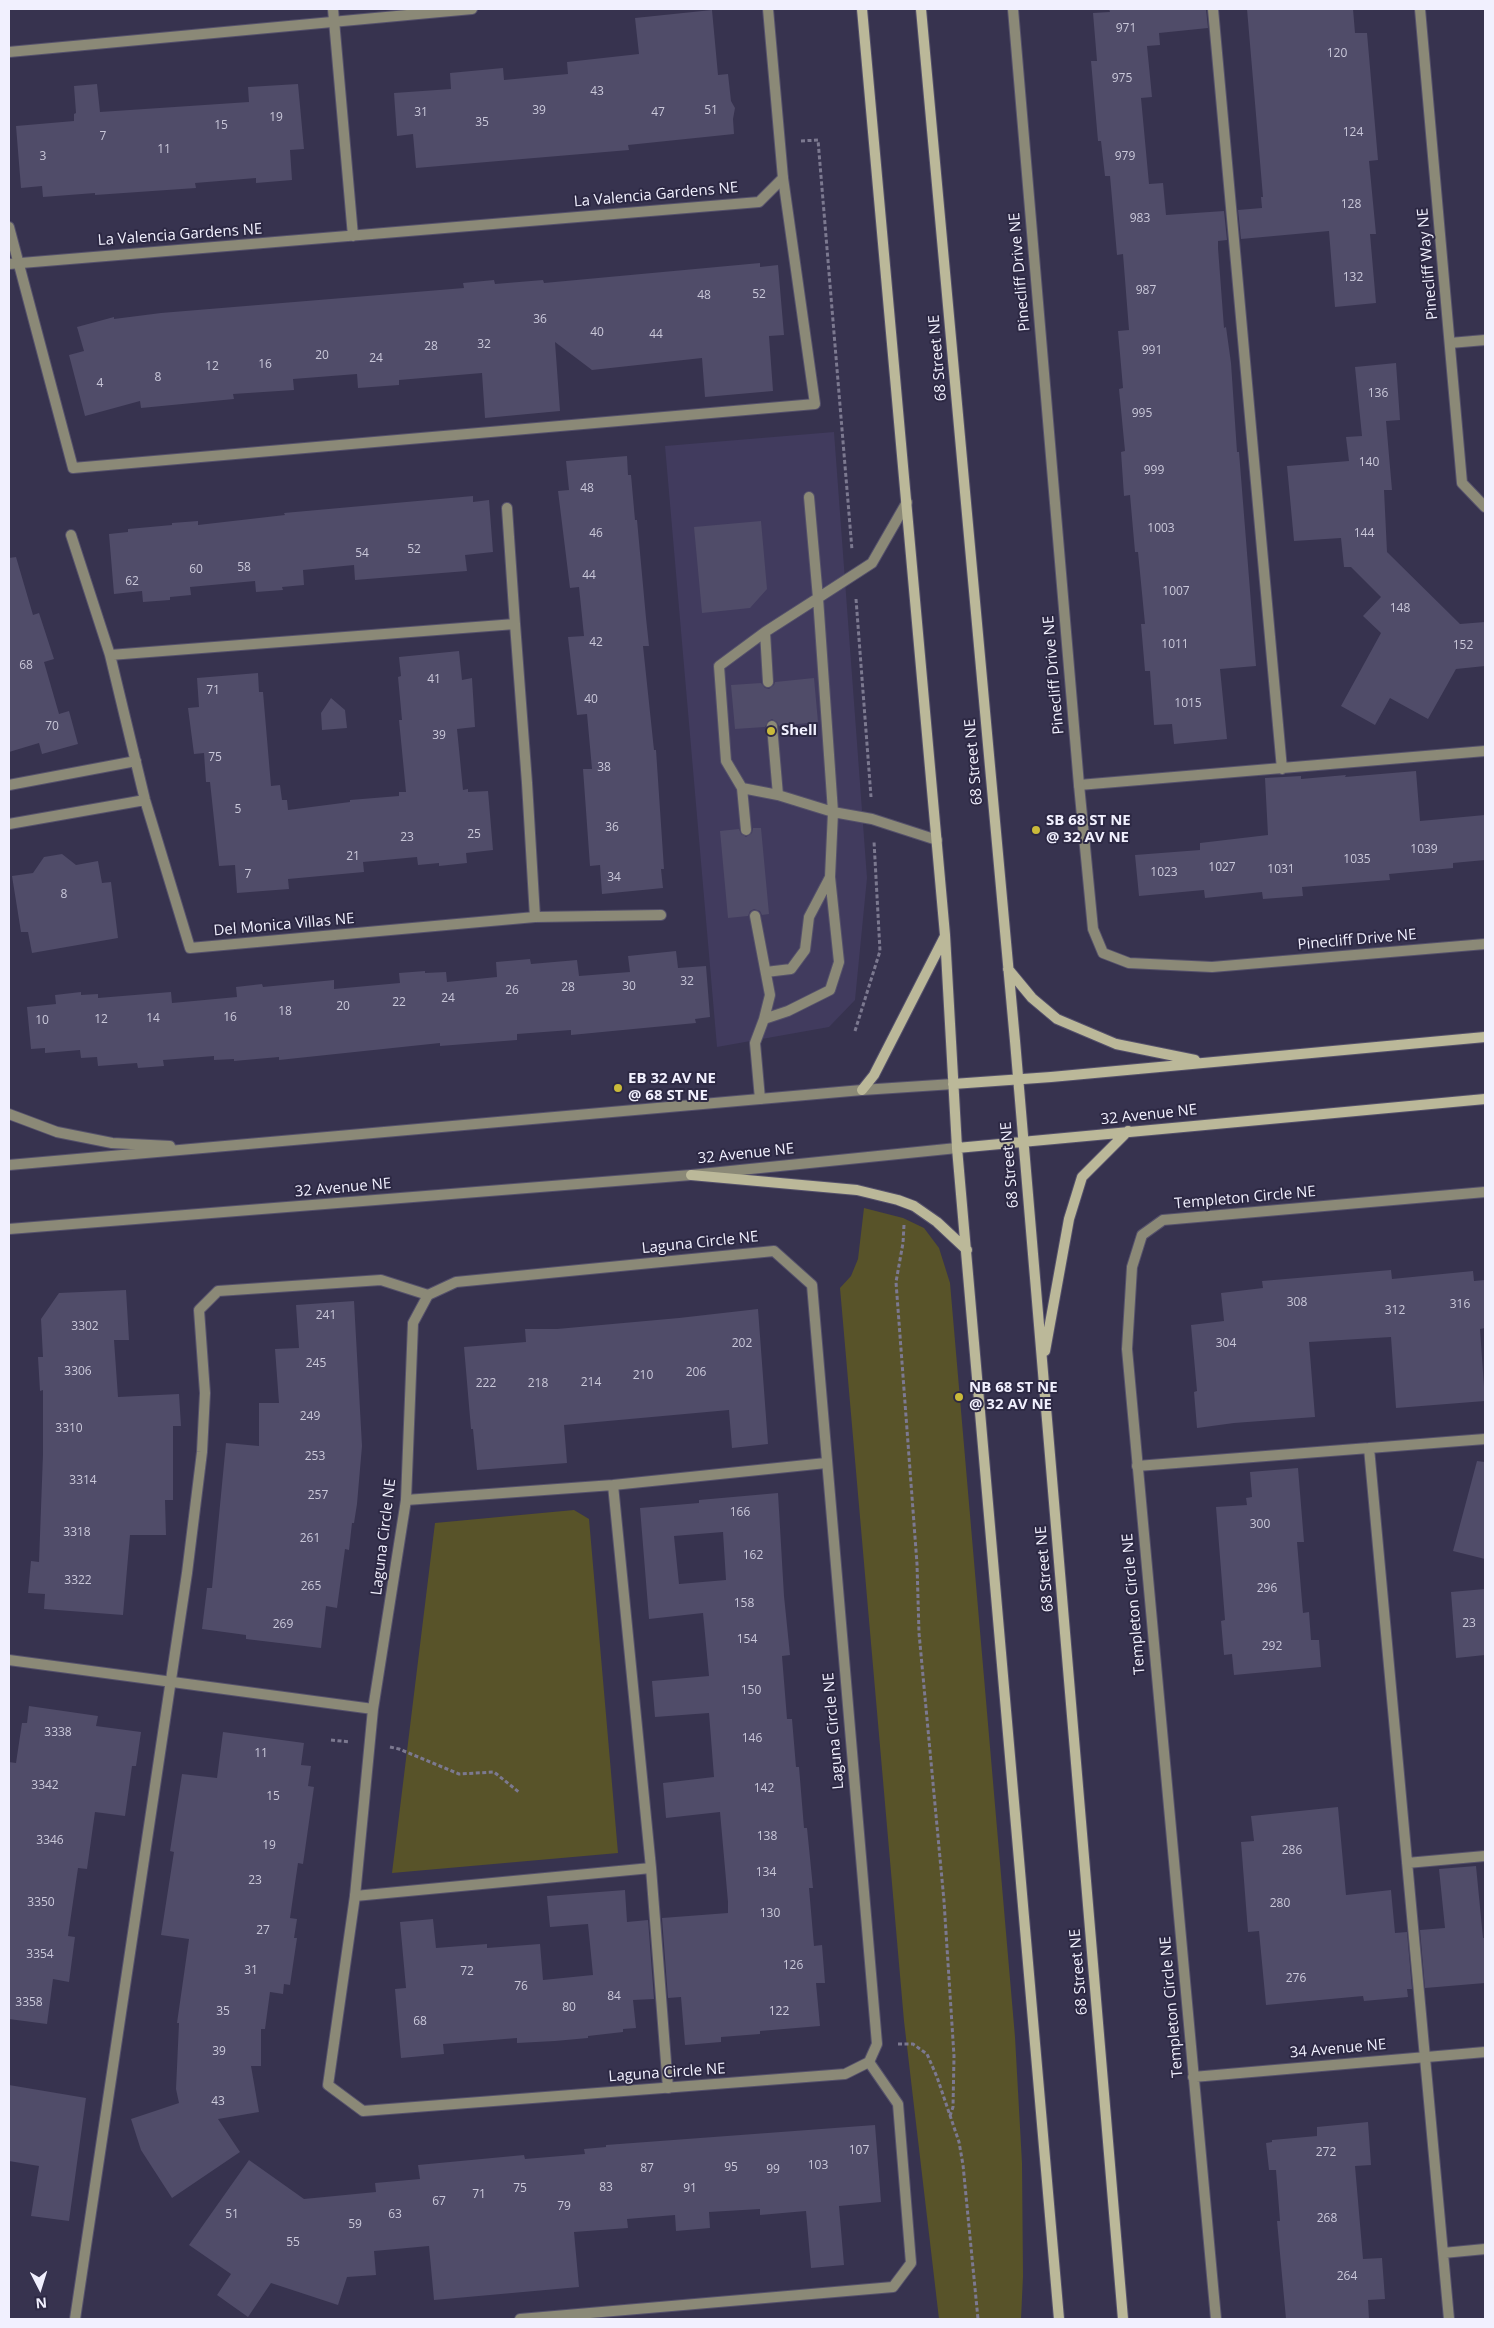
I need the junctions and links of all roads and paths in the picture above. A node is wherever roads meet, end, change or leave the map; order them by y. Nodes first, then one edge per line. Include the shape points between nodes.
1 (333, 9) edge
2 (472, 9) edge
3 (768, 9) edge
4 (862, 9) edge
5 (921, 9) edge
6 (1013, 9) edge
7 (1213, 9) edge
8 (1420, 9) edge
9 (334, 22) junction
10 (9, 52) edge
11 (783, 178) junction
12 (9, 227) edge
13 (353, 236) junction
14 (14, 263) edge
15 (1485, 340) edge
16 (1450, 343) junction
17 (809, 497) dead end
18 (907, 502) junction
19 (1485, 507) edge
20 (508, 508) dead end
21 (71, 535) dead end
22 (818, 598) junction
23 (514, 624) junction
24 (764, 632) junction
25 (110, 655) junction
26 (768, 682) dead end
27 (772, 726) dead end
28 (1485, 751) edge
29 (136, 761) junction
30 (1282, 769) junction
31 (9, 785) edge
32 (1079, 785) junction
33 (742, 788) junction
34 (778, 794) junction
35 (145, 800) junction
36 (833, 812) junction
37 (9, 824) edge
38 (746, 830) dead end
39 (937, 840) junction
40 (830, 876) junction
41 (661, 915) dead end
42 (755, 916) dead end
43 (535, 917) junction
44 (945, 935) junction
45 (1485, 944) edge
46 (1008, 969) junction
47 (766, 972) junction
48 (764, 1019) junction
49 (1485, 1037) edge
50 (1206, 1063) junction
51 (1018, 1079) junction
52 (953, 1084) junction
53 (862, 1090) junction
54 (760, 1099) junction
55 (1485, 1099) edge
56 (9, 1114) edge
57 (1128, 1132) junction
58 (1024, 1143) junction
59 (208, 1148) junction
60 (957, 1148) junction
61 (9, 1165) edge
62 (691, 1175) junction
63 (1485, 1192) edge
64 (904, 1225) dead end
65 (9, 1229) edge
66 (967, 1250) junction
67 (428, 1295) junction
68 (1043, 1364) junction
69 (1485, 1439) edge
70 (1369, 1448) junction
71 (826, 1463) junction
72 (1137, 1466) junction
73 (613, 1485) junction
74 (406, 1500) junction
75 (9, 1660) edge
76 (169, 1681) junction
77 (373, 1709) junction
78 (331, 1740) dead end
79 (369, 1744) junction
80 (520, 1792) dead end
81 (1485, 1856) edge
82 (1407, 1863) junction
83 (651, 1868) junction
84 (355, 1896) junction
85 (877, 2044) junction
86 (1485, 2052) edge
87 (1424, 2057) junction
88 (869, 2062) junction
89 (1193, 2076) junction
90 (668, 2088) junction
91 (950, 2116) junction
92 (1485, 2249) edge
93 (1443, 2253) junction
94 (1057, 2302) junction
95 (75, 2319) edge
96 (520, 2319) edge
97 (978, 2319) edge
98 (1053, 2319) edge
99 (1059, 2319) edge
100 (1123, 2319) edge
101 (1216, 2319) edge
102 (1449, 2319) edge

1 - 9 street
2 - 9 street
3 - 11 street
4 - 18 main road
5 - 46 main road, 68 Street NE
6 - 32 street, Pinecliff Drive NE
7 - 30 street
8 - 16 street, Pinecliff Way NE
9 - 10 street
9 - 13 street
11 - 13 street, La Valencia Gardens NE via 758,202
11 - 14 street via 815,404 73,468
12 - 14 street
13 - 14 street, La Valencia Gardens NE
15 - 16 street
16 - 19 street, Pinecliff Way NE via 1462,483
17 - 22 street
18 - 22 street via 872,563
18 - 39 main road
20 - 23 street
21 - 25 street, Del Monica Villas NE
22 - 24 street
22 - 36 street
23 - 25 street
23 - 43 street
24 - 26 street
24 - 33 street via 719,666 726,761
25 - 29 street, Del Monica Villas NE
27 - 34 street
28 - 30 street
29 - 31 street
29 - 35 street, Del Monica Villas NE
30 - 32 street
32 - 45 street, Pinecliff Drive NE via 1093,929 1102,953 1129,963 1212,967
33 - 34 street
33 - 38 street
34 - 36 street
35 - 37 street
35 - 43 street, Del Monica Villas NE via 190,948
36 - 39 street via 872,819
36 - 40 street
39 - 44 main road
40 - 47 street via 809,917 805,950 791,969
40 - 48 street via 839,962 830,990
41 - 43 street, Del Monica Villas NE
42 - 47 street
44 - 52 main road
44 - 53 main road via 874,1075
46 - 50 main road via 1032,998 1056,1019 1116,1044
46 - 51 main road, 68 Street NE
47 - 48 street via 770,994
48 - 54 street via 755,1043
49 - 50 main road
50 - 51 main road
51 - 52 main road
51 - 58 main road, 68 Street NE
52 - 53 street
52 - 60 main road
53 - 54 street
54 - 59 street
55 - 57 main road, 32 Avenue NE
56 - 59 street via 57,1132 112,1143
57 - 58 main road, 32 Avenue NE
57 - 68 main road via 1082,1177 1069,1219
58 - 60 main road, 32 Avenue NE
58 - 68 main road, 68 Street NE
59 - 61 street
60 - 62 street, 32 Avenue NE
60 - 66 main road
62 - 65 street, 32 Avenue NE
62 - 66 main road via 857,1190 898,1200 914,1206 937,1222
63 - 72 street, Templeton Circle NE via 1163,1220 1142,1235 1132,1267 1127,1349
64 - 91 path via 904,1243 896,1282 918,1564 919,1633 944,1901 954,2056
66 - 94 main road
67 - 71 street, Laguna Circle NE via 456,1282 774,1251 812,1285
67 - 74 street, Laguna Circle NE via 413,1323
67 - 76 street via 382,1280 218,1291 199,1310 205,1393 202,1452
68 - 100 main road, 68 Street NE
69 - 70 street
70 - 72 street
70 - 82 street
71 - 73 street
71 - 85 street, Laguna Circle NE
72 - 89 street, Templeton Circle NE
73 - 74 street
73 - 83 street
74 - 77 street, Laguna Circle NE
75 - 76 street
76 - 77 street
76 - 95 street
77 - 79 street, Laguna Circle NE
78 - 79 path
79 - 80 path via 399,1749 459,1774 494,1772
79 - 84 street, Laguna Circle NE
81 - 82 street
82 - 87 street
83 - 84 street
83 - 90 street
84 - 90 street, Laguna Circle NE via 328,2085 363,2111
85 - 88 street, Laguna Circle NE
85 - 91 path via 913,2044 927,2054
86 - 87 street, 34 Avenue NE
87 - 89 street, 34 Avenue NE
87 - 93 street
88 - 90 street, Laguna Circle NE via 845,2074
88 - 96 street via 898,2104 911,2262 893,2287
89 - 101 street, Templeton Circle NE
91 - 97 path via 963,2165
92 - 93 street
93 - 102 street
94 - 98 main road
94 - 99 main road

